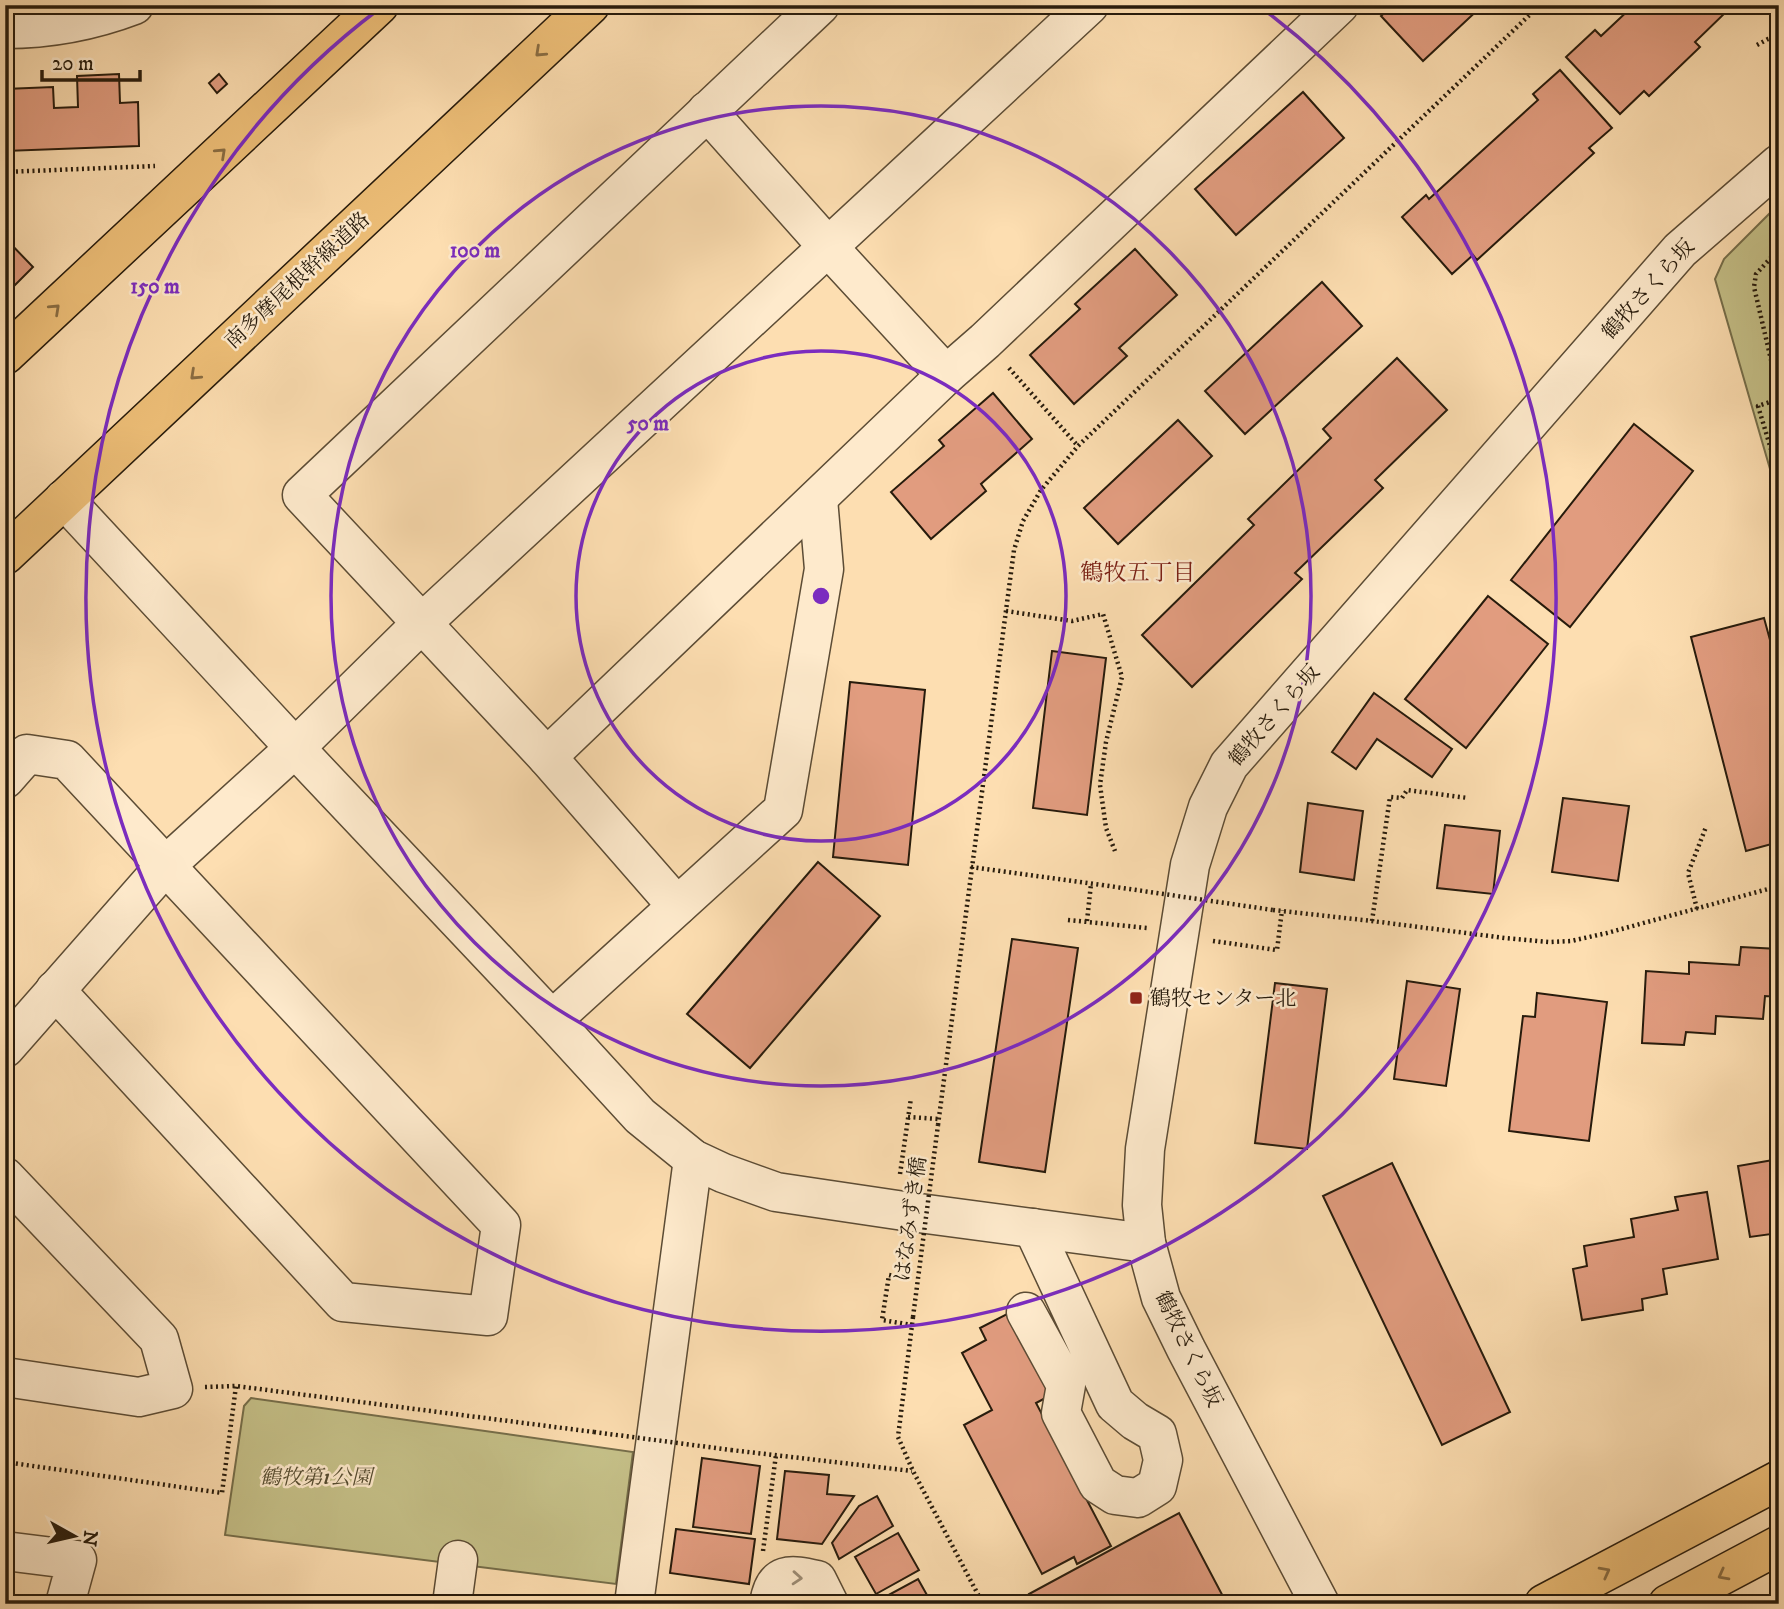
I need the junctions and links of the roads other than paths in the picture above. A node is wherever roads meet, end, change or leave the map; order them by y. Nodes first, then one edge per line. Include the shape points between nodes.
1 (135, 5) edge
2 (379, 5) edge
3 (590, 5) edge
4 (820, 5) edge
5 (1089, 5) edge
6 (1339, 5) edge
7 (5, 29) edge
8 (707, 111) junction
9 (1779, 164) edge
10 (828, 247) junction
11 (5, 355) edge
12 (946, 375) junction
13 (64, 499) junction
14 (818, 499) junction
15 (5, 555) edge
16 (422, 623) junction
17 (295, 748) junction
18 (547, 757) junction
19 (5, 779) edge
20 (165, 866) junction
21 (677, 906) junction
22 (55, 990) junction
23 (552, 1020) junction
24 (5, 1048) edge
25 (693, 1159) junction
26 (5, 1177) edge
27 (1032, 1228) junction
28 (1146, 1243) junction
29 (1026, 1312) dead end
30 (5, 1377) edge
31 (1779, 1480) edge
32 (1779, 1545) edge
33 (5, 1551) edge
34 (458, 1560) dead end
35 (775, 1591) edge
36 (65, 1604) edge
37 (452, 1604) edge
38 (634, 1604) edge
39 (829, 1604) edge
40 (1320, 1604) edge
41 (1544, 1604) edge
42 (1668, 1604) edge

1 - 7 street via 69,24
11 -> 2 main road
3 -> 13 main road, 南多摩尾根幹線道路
4 - 8 street
5 - 10 street
6 - 12 street
8 - 10 street
8 - 16 street via 302,495
9 - 28 street, 鶴牧さくら坂 via 1680,250 1230,765 1208,807 1190,864 1145,1149 1142,1205
10 - 12 street
10 - 16 street
12 - 14 street
13 - 15 main road, 南多摩尾根幹線道路
13 - 17 street
14 - 18 street
14 - 21 street via 824,569 783,810
16 - 17 street
16 - 18 street
17 - 20 street
17 - 23 street
18 - 21 street
19 - 20 street via 27,754 67,761
20 - 22 street
20 - 22 street via 501,1225 488,1316 343,1302
21 - 23 street
22 - 24 street
23 - 25 street via 640,1116
25 - 27 street via 776,1192
25 - 38 street
26 - 30 street via 159,1339 173,1389 139,1397
27 - 28 street
27 - 29 street via 1115,1404 1157,1434 1163,1460 1157,1486 1138,1498 1115,1495 1098,1484 1061,1413 1066,1385
28 - 40 street, 鶴牧さくら坂 via 1161,1298
41 -> 31 main road
32 -> 42 main road
33 - 36 street via 77,1560
34 - 37 street
35 -> 39 street via 795,1575 817,1580

